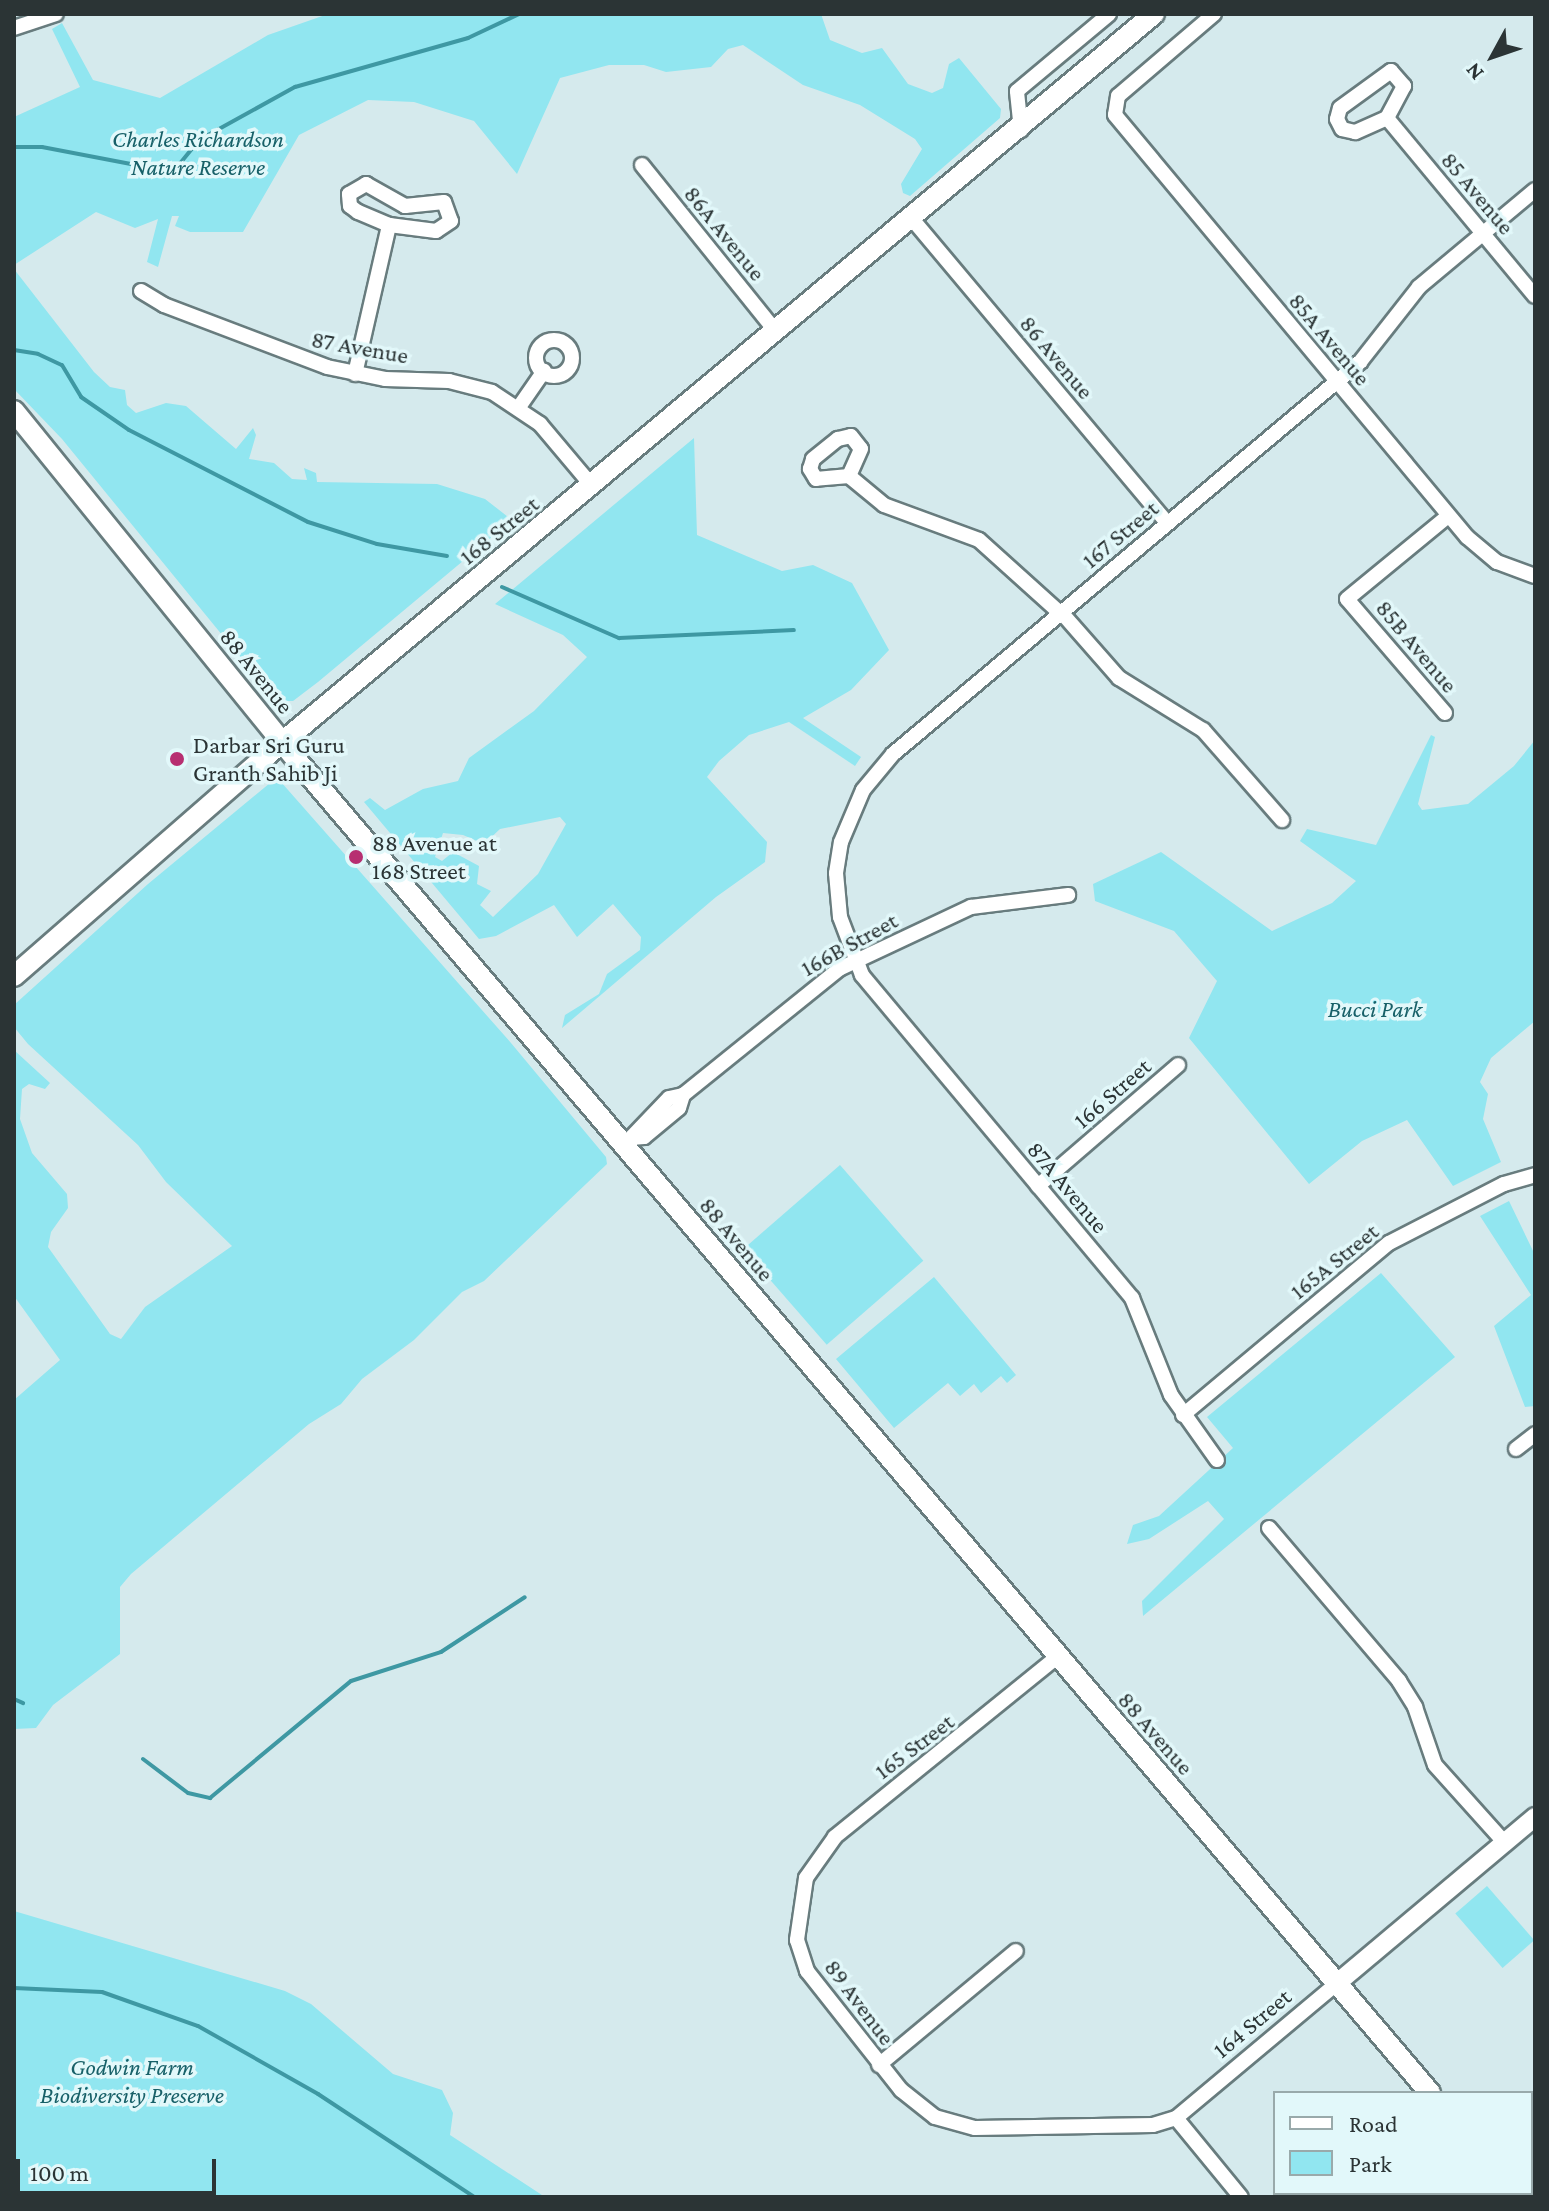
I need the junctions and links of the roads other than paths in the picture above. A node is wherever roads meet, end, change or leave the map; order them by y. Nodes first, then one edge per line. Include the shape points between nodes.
1 (56, 14) edge
2 (1109, 14) edge
3 (1154, 14) edge
4 (1214, 14) edge
5 (14, 28) edge
6 (1387, 118) junction
7 (1021, 130) junction
8 (642, 165) dead end
9 (1535, 190) edge
10 (913, 220) junction
11 (389, 225) junction
12 (1483, 234) junction
13 (141, 291) dead end
14 (1535, 296) edge
15 (774, 329) junction
16 (544, 371) dead end
17 (355, 374) junction
18 (1337, 381) junction
19 (519, 407) junction
20 (14, 411) edge
21 (849, 476) dead end
22 (593, 487) junction
23 (1448, 516) junction
24 (1167, 523) junction
25 (1535, 576) edge
26 (1061, 612) junction
27 (1445, 713) dead end
28 (282, 742) junction
29 (1282, 820) dead end
30 (1068, 895) dead end
31 (855, 961) junction
32 (14, 976) edge
33 (1178, 1065) dead end
34 (630, 1137) junction
35 (1535, 1175) edge
36 (1038, 1186) junction
37 (1183, 1415) junction
38 (1535, 1434) edge
39 (1516, 1449) dead end
40 (1217, 1460) dead end
41 (1269, 1528) dead end
42 (1057, 1657) junction
43 (1535, 1817) edge
44 (1505, 1843) junction
45 (806, 1878) joint
46 (1016, 1951) dead end
47 (1336, 1984) junction
48 (879, 2065) junction
49 (1428, 2091) edge
50 (1176, 2118) junction
51 (947, 2122) joint
52 (1241, 2197) edge

1 - 5 street
2 - 7 street via 1017,91
3 - 7 main road, 168 Street
4 - 18 street, 85A Avenue via 1112,106 1122,125
6 - 6 street via 1404,88 1401,77 1391,71 1344,104 1337,119 1342,129 1355,132
6 - 12 street, 85 Avenue
7 - 10 main road, 168 Street
8 - 15 street, 86A Avenue
9 - 12 street, 167 Street
10 - 15 main road, 168 Street
10 - 24 street, 86 Avenue
11 - 11 street via 352,208 350,191 366,184 391,202 416,208 439,201 451,211 449,224 439,231
11 - 17 street
12 - 14 street, 85 Avenue
12 - 18 street, 167 Street via 1416,291 1372,349
13 - 17 street, 87 Avenue via 298,358
15 - 22 main road, 168 Street
16 - 19 street
17 - 19 street, 87 Avenue via 466,383
18 - 23 street, 85A Avenue
18 - 24 street, 167 Street
19 - 22 street, 87 Avenue
20 - 28 main road, 88 Avenue
21 - 26 street via 884,505 979,540
22 - 28 main road, 168 Street
23 - 25 street, 85A Avenue via 1492,559
23 - 27 street, 85B Avenue via 1347,599
24 - 26 street, 167 Street
26 - 29 street via 1119,678 1203,730
26 - 31 street, 167 Street via 893,754 863,790 844,831 836,873 841,926
28 - 32 main road, 168 Street
28 - 34 main road, 88 Avenue
30 - 31 street, 166B Street via 978,905
31 - 34 street, 166B Street via 801,996 683,1095 669,1098
31 - 36 street, 87A Avenue via 877,997
33 - 36 street, 166 Street
34 - 42 main road, 88 Avenue
35 - 37 street, 165A Street via 1504,1184 1389,1243
36 - 37 street, 87A Avenue via 1132,1298
37 - 40 street, 87A Avenue
38 - 39 street
41 - 44 street via 1399,1681 1415,1707 1435,1765
42 - 45 street, 165 Street via 835,1837
42 - 47 main road, 88 Avenue
43 - 44 street, 164 Street
44 - 47 street, 164 Street
45 - 48 street, 89 Avenue via 797,1940 807,1971
46 - 48 street
47 - 49 main road, 88 Avenue
47 - 50 street, 164 Street
48 - 51 street, 89 Avenue via 911,2101
50 - 51 street, 164 Street via 1135,2128 975,2128
50 - 52 street

